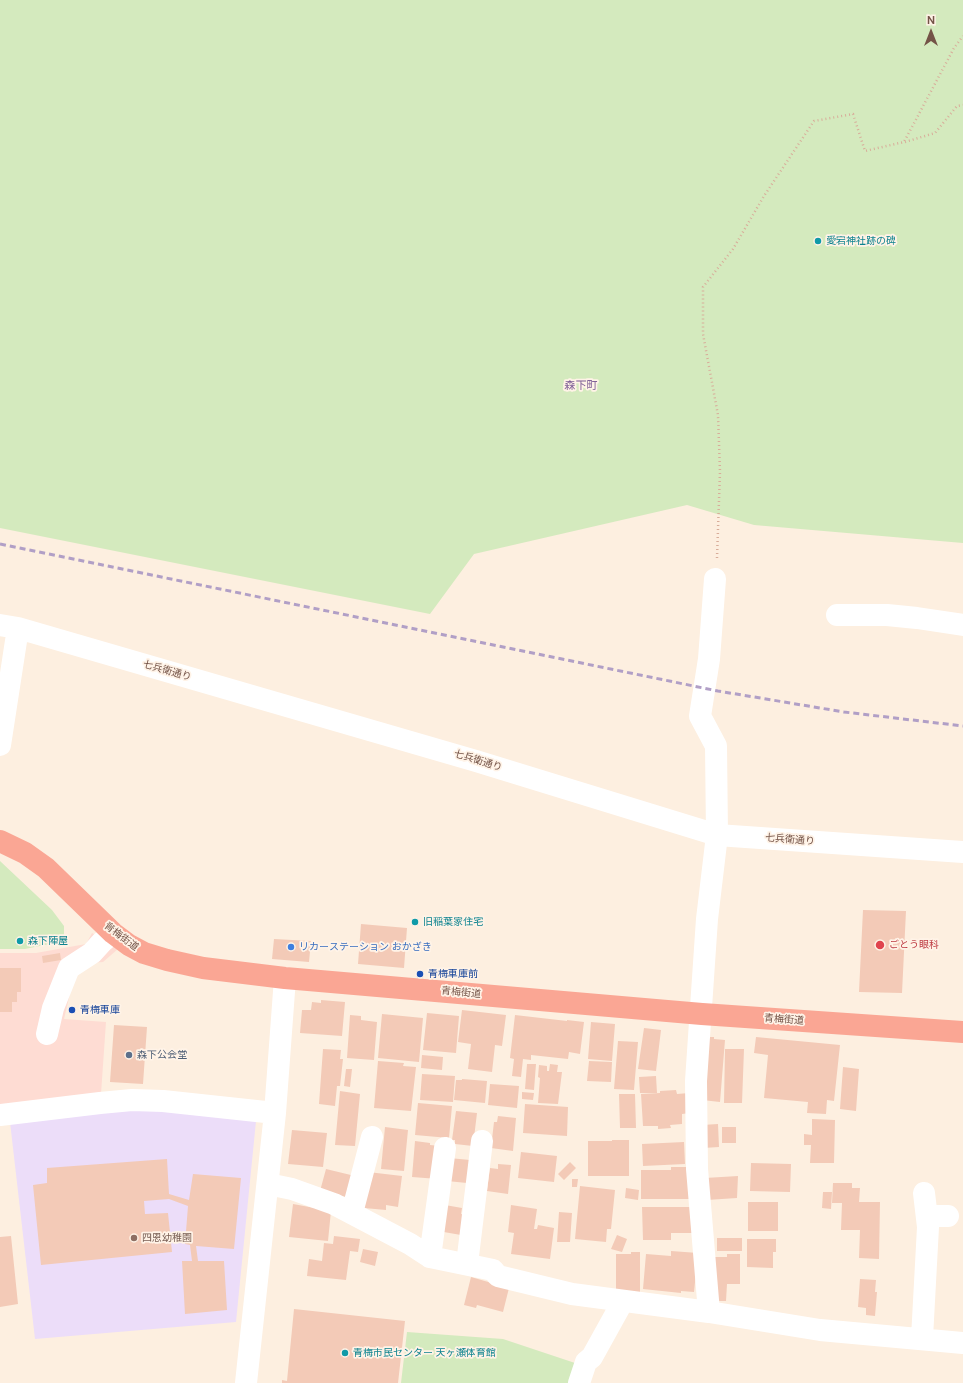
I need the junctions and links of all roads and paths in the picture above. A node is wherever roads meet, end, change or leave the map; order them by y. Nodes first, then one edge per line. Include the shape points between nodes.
1 (963, 36) edge
2 (963, 105) edge
3 (904, 142) junction
4 (715, 579) joint
5 (837, 615) dead end
6 (963, 625) edge
7 (9, 627) edge
8 (0, 745) edge
9 (717, 835) junction
10 (0, 841) edge
11 (963, 852) edge
12 (114, 933) junction
13 (285, 978) junction
14 (702, 1014) junction
15 (963, 1032) edge
16 (47, 1034) dead end
17 (275, 1113) junction
18 (0, 1115) edge
19 (372, 1137) dead end
20 (482, 1142) dead end
21 (445, 1148) dead end
22 (268, 1184) junction
23 (924, 1193) dead end
24 (352, 1213) junction
25 (927, 1216) junction
26 (948, 1216) dead end
27 (430, 1258) junction
28 (467, 1264) junction
29 (623, 1301) junction
30 (709, 1312) junction
31 (922, 1338) junction
32 (963, 1342) edge
33 (246, 1383) edge
34 (579, 1383) edge

1 - 3 path via 954,48
2 - 3 path via 957,106 935,133
3 - 4 path via 865,151 853,114 814,121 764,196 733,249 703,287 704,334 718,415 720,472
4 - 9 street via 710,659 700,716 716,746
5 - 6 street via 887,615
7 - 8 street
7 - 9 street, 七兵衛通り via 476,761
9 - 11 street, 七兵衛通り
9 - 14 street via 707,919
10 - 12 highway, 青梅街道 via 25,853 46,868
12 - 13 highway, 青梅街道 via 144,953 167,960 203,968
12 - 16 street via 92,953 69,968 53,1008
13 - 14 highway, 青梅街道
13 - 17 street
14 - 15 highway, 青梅街道
14 - 30 street via 696,1081 697,1169
17 - 18 street via 132,1100
17 - 22 street
19 - 24 street
20 - 28 street
21 - 27 street
22 - 24 street via 317,1197
22 - 33 street
23 - 25 street
24 - 27 street via 410,1244
25 - 26 street
25 - 31 street
27 - 28 street
28 - 29 street via 493,1270 498,1276 572,1294
29 - 30 street
29 - 34 street via 592,1356 586,1362
30 - 31 street via 820,1330
31 - 32 street

